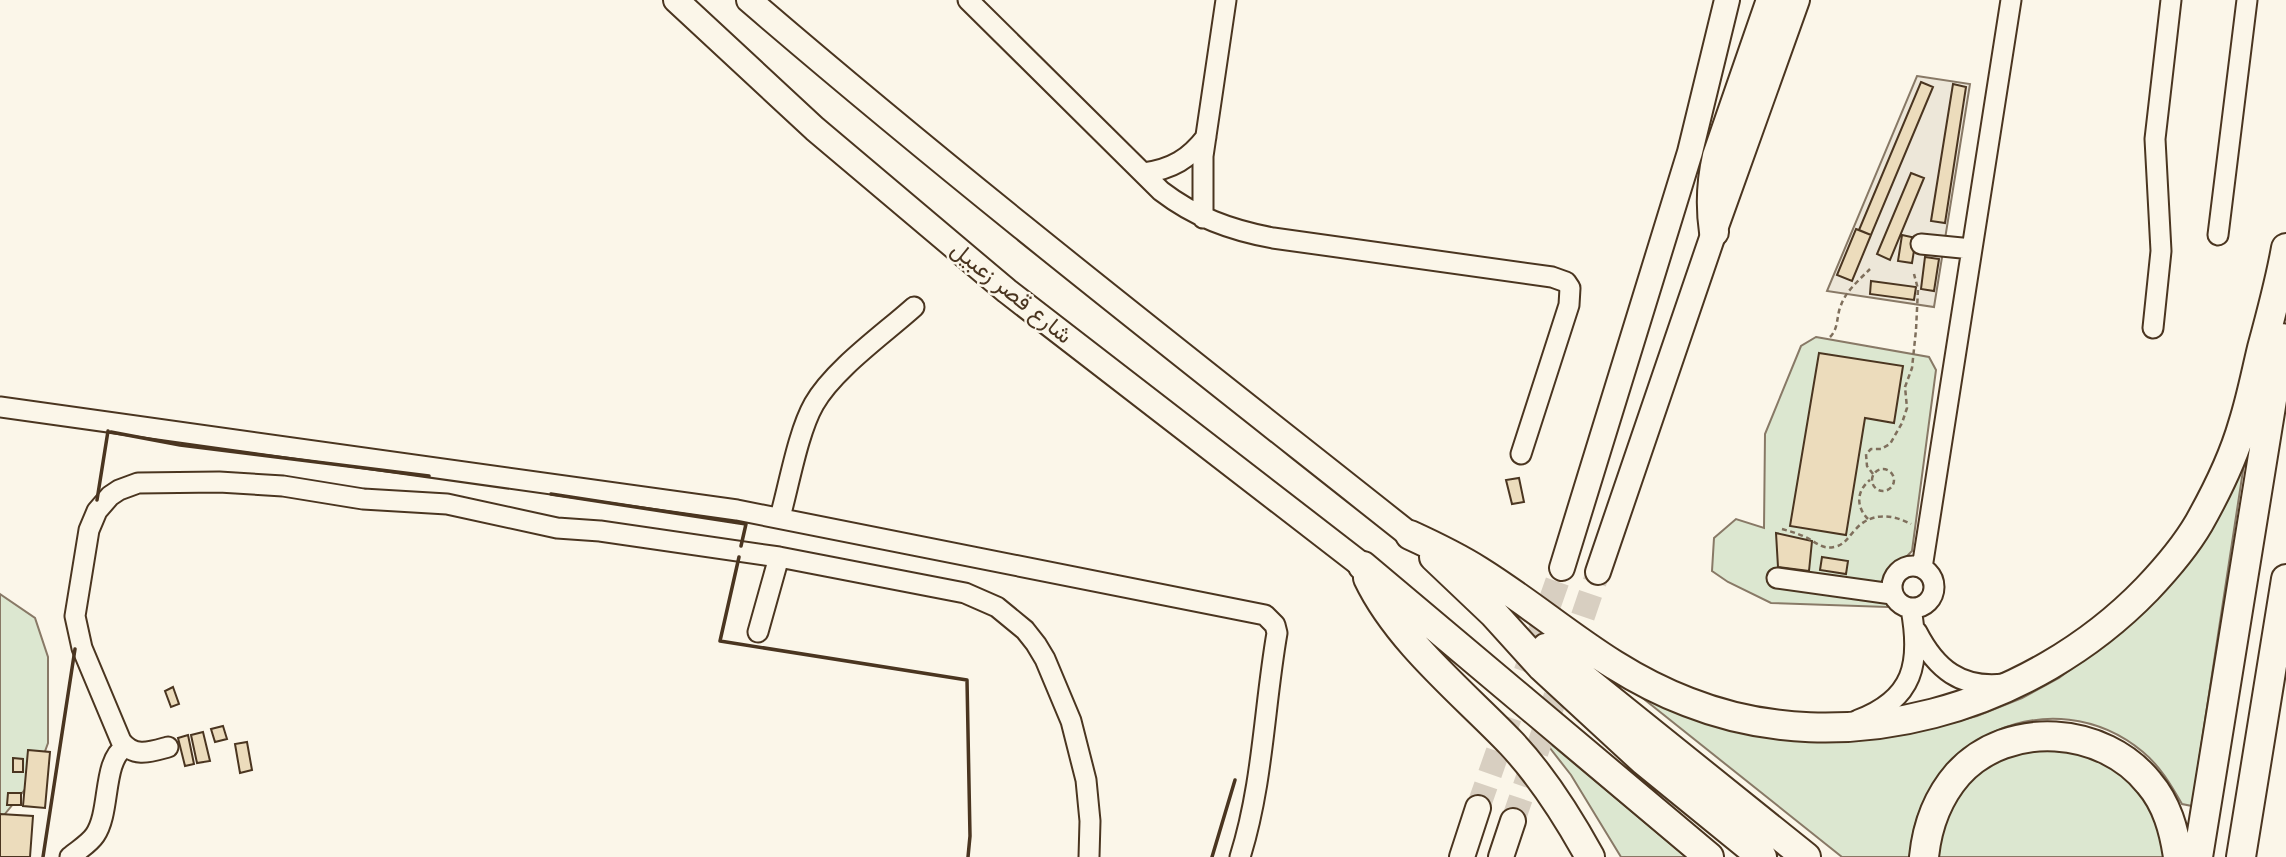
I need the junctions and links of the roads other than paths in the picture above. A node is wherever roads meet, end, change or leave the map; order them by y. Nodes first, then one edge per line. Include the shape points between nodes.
1 (676, 0) edge
2 (749, 0) edge
3 (968, 0) edge
4 (1226, 0) edge
5 (1727, 0) edge
6 (1771, 0) edge
7 (1797, 0) edge
8 (2011, 0) edge
9 (2171, 0) edge
10 (2247, 0) edge
11 (1206, 136) junction
12 (1144, 173) junction
13 (1203, 218) junction
14 (1714, 232) junction
15 (2218, 234) dead end
16 (1921, 244) dead end
17 (1972, 249) junction
18 (2284, 259) edge
19 (915, 307) dead end
20 (2153, 328) dead end
21 (0, 407) edge
22 (1521, 454) dead end
23 (780, 517) junction
24 (1410, 535) junction
25 (779, 557) junction
26 (1363, 566) junction
27 (1562, 568) tunnel mouth
28 (1923, 568) junction
29 (1598, 572) tunnel mouth
30 (1777, 578) dead end
31 (2286, 579) edge
32 (1892, 594) junction
33 (1494, 614) junction
34 (1913, 618) junction
35 (758, 632) dead end
36 (2021, 681) junction
37 (1823, 727) junction
38 (125, 747) junction
39 (168, 747) dead end
40 (1478, 808) tunnel mouth
41 (1513, 821) tunnel mouth
42 (70, 857) edge
43 (1089, 857) edge
44 (1240, 857) edge
45 (1462, 857) edge
46 (1501, 857) edge
47 (1590, 857) edge
48 (1709, 857) edge
49 (1762, 857) edge
50 (1806, 857) edge
51 (1923, 857) edge
52 (2178, 857) edge
53 (2198, 857) edge
54 (2241, 857) edge

1 - 26 main road, شارع قصر زعبيل via 815,129 1007,291
2 - 24 main road via 1039,241
3 - 12 street
4 - 11 street
5 - 27 main road via 1690,152
6 - 14 highway via 1717,156 1711,181
7 - 14 main road
8 - 17 street
9 - 20 street via 2155,139 2161,251
10 - 15 street
11 - 12 street via 1180,163
11 - 13 street
12 - 13 street via 1161,191
13 - 22 street via 1259,236 1566,282 1569,305
14 - 29 main road
16 - 17 street
17 - 28 street
18 - 36 highway via 2243,425 2224,477 2197,526 2163,572 2124,612 2080,647
18 - 53 highway via 2281,344
19 - 23 street via 820,394 807,419
21 - 23 street
23 - 44 street via 1257,612 1271,619 1277,633 1258,781
24 - 33 highway
24 - 37 highway via 1479,571 1609,663 1648,685 1733,716 1777,725
25 - 35 street
25 - 38 street via 557,528 447,504 363,499 262,484 128,485 103,502 92,520 75,616 82,648
25 - 43 street via 965,593 997,607 1025,630 1045,659 1077,740 1088,800
26 - 47 highway via 1391,619 1514,746 1556,800
26 - 48 highway
28 - 32 street via 1899,571 1891,585
28 - 34 street via 1934,583 1934,593
30 - 32 street
31 - 54 highway
32 - 34 street
33 - 49 highway via 1542,667 1644,761
33 - 50 highway via 1548,649
34 - 36 street via 1939,666 1957,677 2000,685
34 - 37 street via 1916,659 1904,687 1868,716
36 - 37 highway via 1952,709 1910,720
38 - 39 street via 139,753
38 - 42 street via 114,759 99,828
40 - 45 main road
41 - 46 main road
51 - 52 highway via 1940,799 1959,773 1984,753 2044,736 2073,738 2128,762 2149,782 2165,807

